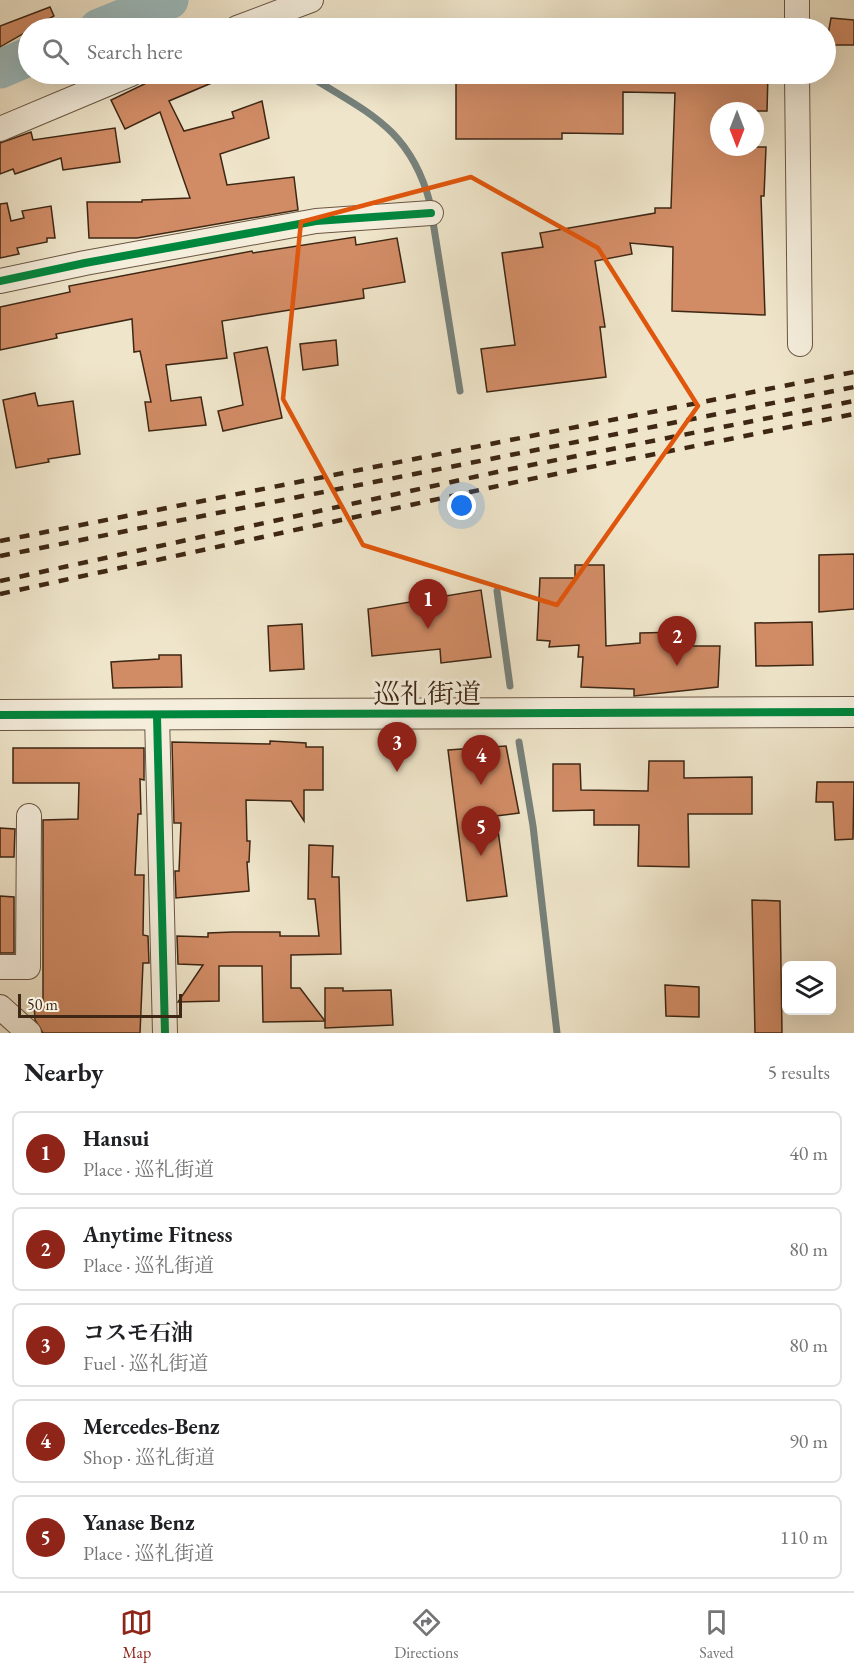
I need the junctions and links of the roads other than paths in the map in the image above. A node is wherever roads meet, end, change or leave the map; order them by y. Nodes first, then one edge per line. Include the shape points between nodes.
1 (312, 0) edge
2 (797, 0) edge
3 (264, 18) edge
4 (797, 18) edge
5 (106, 84) edge
6 (797, 84) edge
7 (0, 129) edge
8 (431, 213) dead end
9 (0, 281) edge
10 (800, 344) dead end
11 (854, 712) edge
12 (0, 715) edge
13 (157, 716) junction
14 (29, 816) dead end
15 (0, 968) edge
16 (0, 1007) edge
17 (29, 1033) edge
18 (165, 1033) edge

1 - 3 street
2 - 4 street
5 - 7 street
6 - 10 street
8 - 9 street via 316,221
11 - 13 street, 巡礼街道
12 - 13 street, 巡礼街道
13 - 18 street
14 - 15 street via 27,967
16 - 17 street

